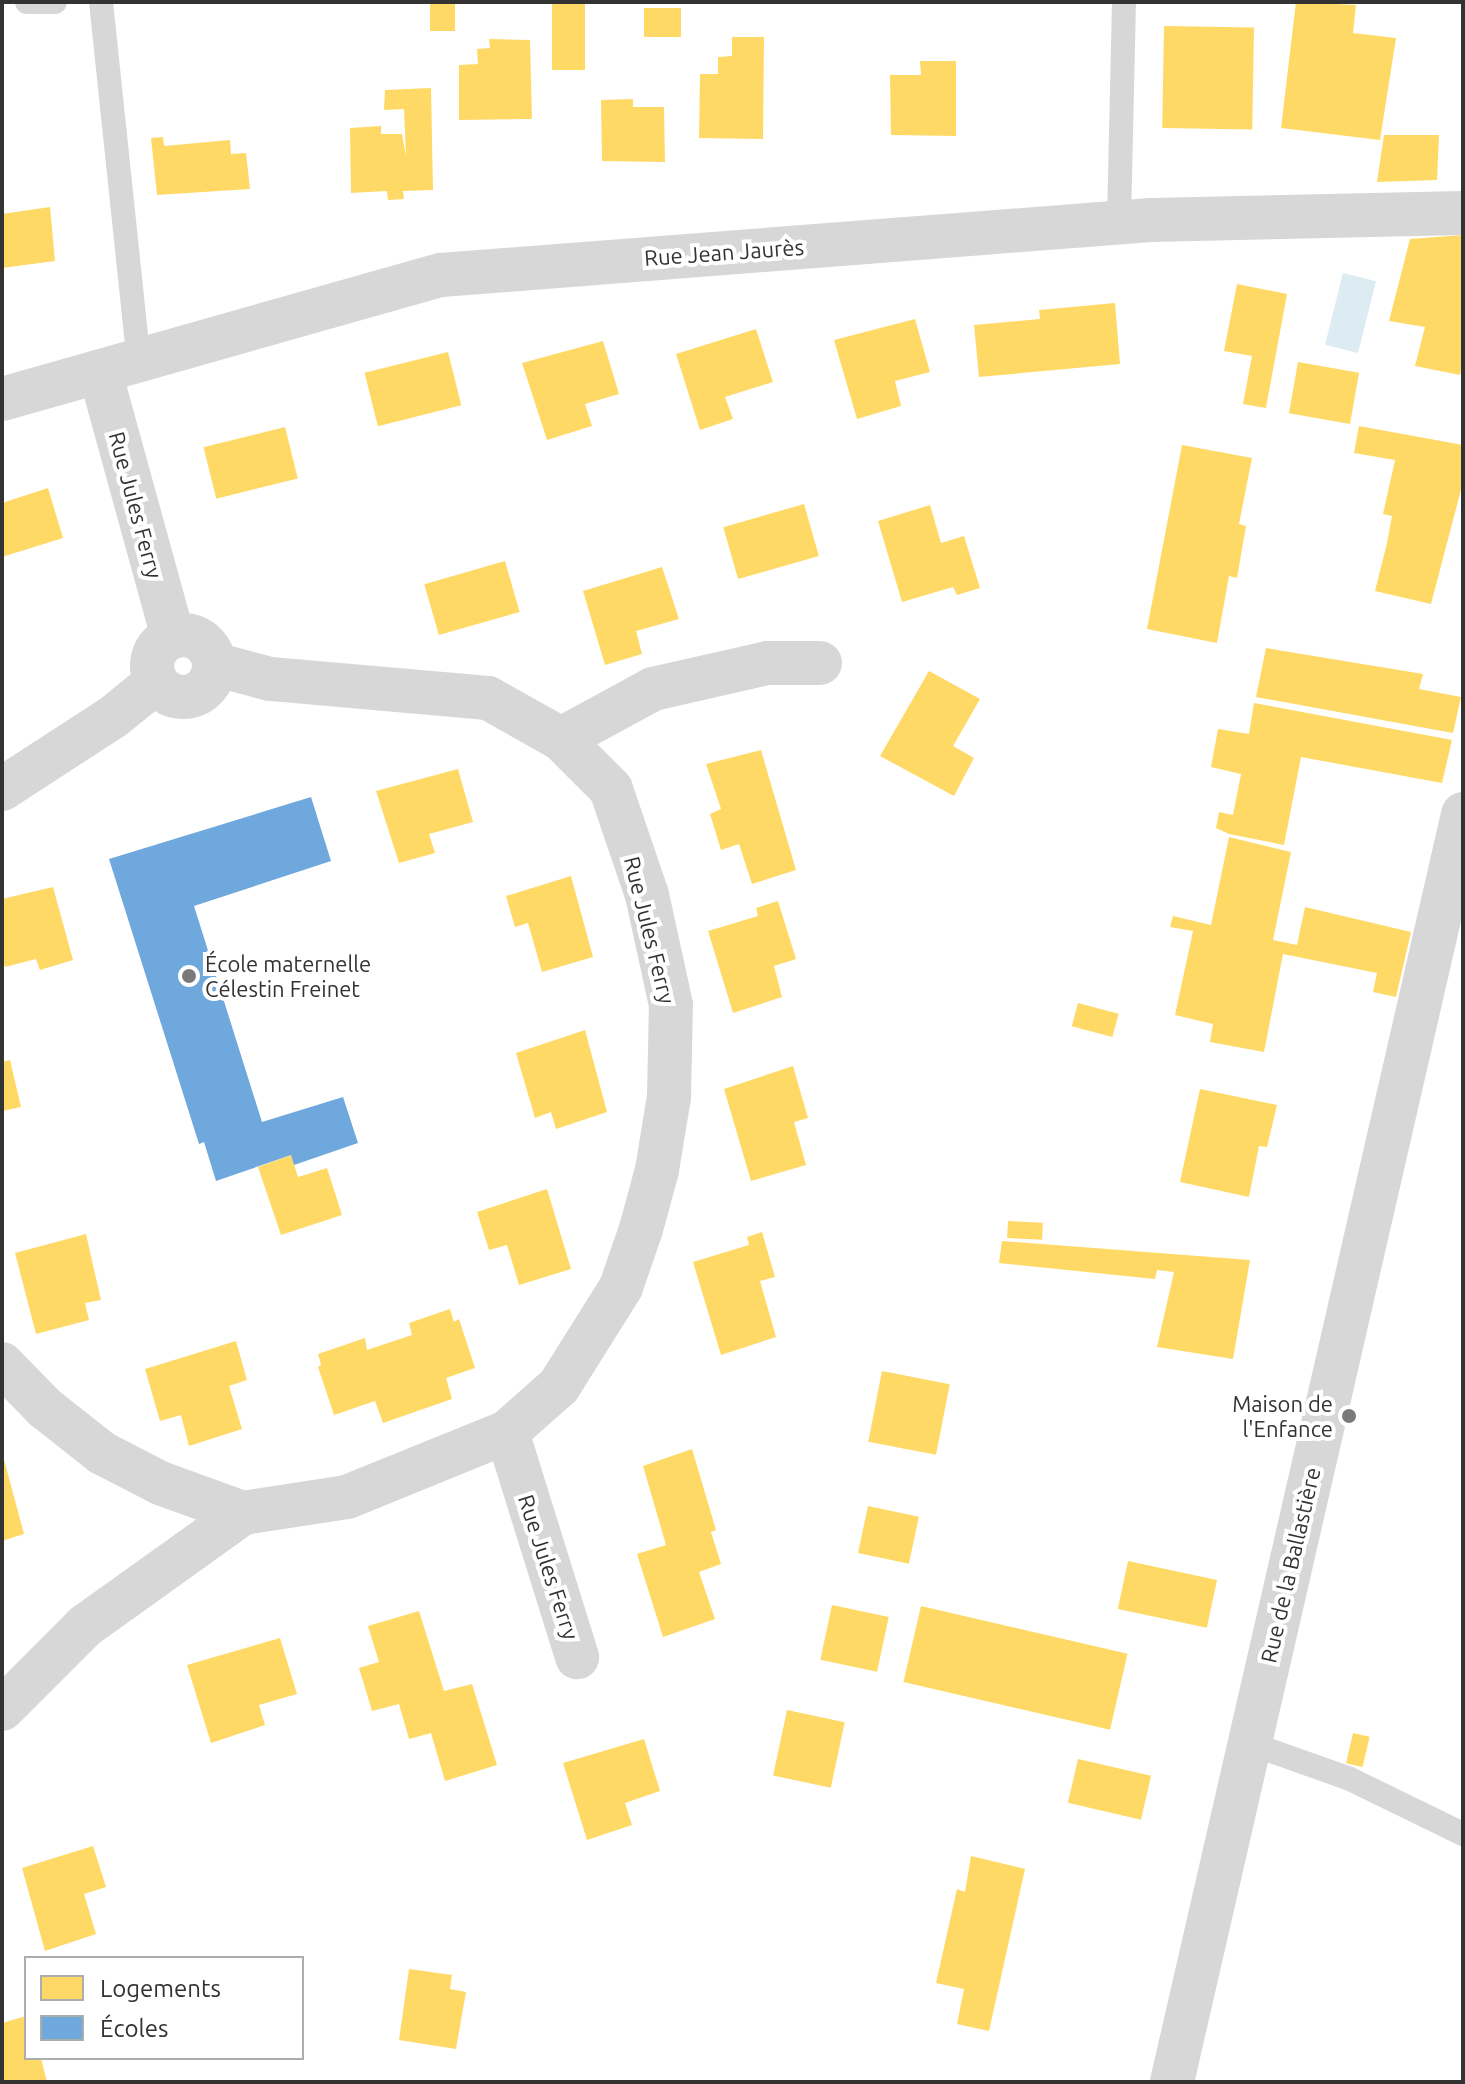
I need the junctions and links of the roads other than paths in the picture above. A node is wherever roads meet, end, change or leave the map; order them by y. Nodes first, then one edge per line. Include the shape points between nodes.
1 (27, 2) edge
2 (55, 2) edge
3 (101, 2) edge
4 (1124, 2) edge
5 (1463, 213) edge
6 (1119, 222) junction
7 (120, 367) junction
8 (2, 399) edge
9 (173, 637) junction
10 (820, 663) dead end
11 (214, 664) junction
12 (156, 682) junction
13 (561, 739) junction
14 (2, 789) edge
15 (1463, 814) edge
16 (1449, 936) edge
17 (2, 1364) edge
18 (507, 1432) junction
19 (243, 1513) junction
20 (577, 1657) dead end
21 (2, 1709) edge
22 (1249, 1743) junction
23 (1463, 1834) edge
24 (1172, 2082) edge

1 - 2 lane
3 - 7 lane
4 - 6 lane
5 - 6 street, Rue Jean Jaurès
6 - 7 street, Rue Jean Jaurès via 441,275
7 - 8 street, Rue Jean Jaurès
7 - 9 street, Rue Jules Ferry
9 - 11 street via 200,640
9 - 12 street via 154,656
10 - 13 street via 767,663 653,689
11 - 12 street via 209,684 193,696 172,695
11 - 13 street, Rue Jules Ferry via 270,679 488,698
12 - 14 street via 113,717
13 - 18 street, Rue Jules Ferry via 611,789 647,895 671,1005 669,1097 657,1170 621,1287 559,1386
15 - 16 street, Rue de la Ballastière
16 - 22 street, Rue de la Ballastière
17 - 19 street, Rue Jules Ferry via 45,1408 102,1453 160,1483
18 - 19 street, Rue Jules Ferry via 347,1497
18 - 20 street, Rue Jules Ferry
19 - 21 street via 85,1626
22 - 23 lane via 1350,1779
22 - 24 street, Rue de la Ballastière

